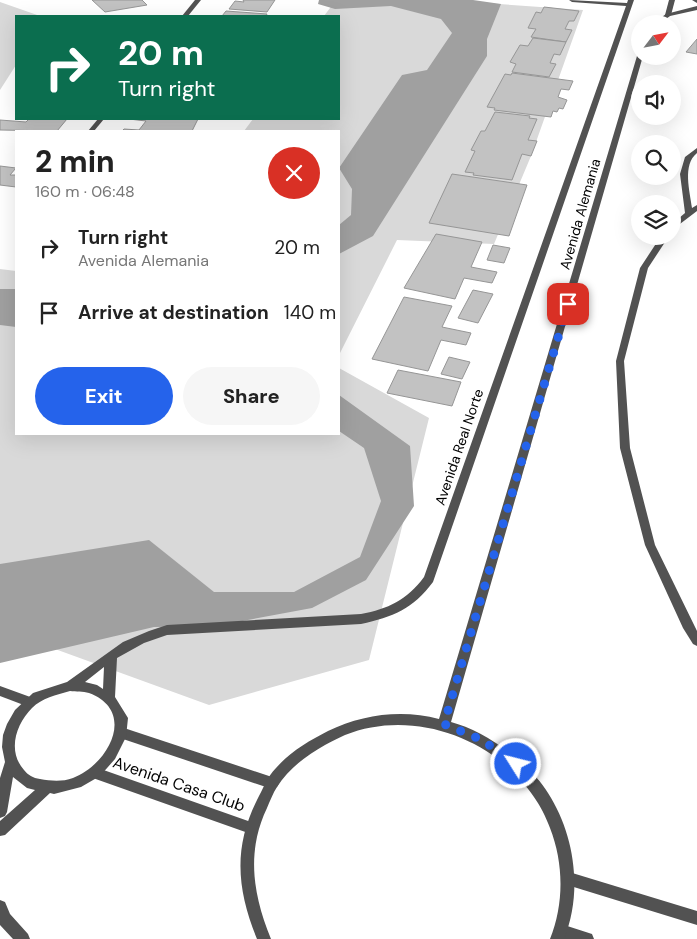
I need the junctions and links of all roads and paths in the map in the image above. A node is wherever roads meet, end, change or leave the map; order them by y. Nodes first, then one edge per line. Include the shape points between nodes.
1 (198, 0) edge
2 (572, 0) edge
3 (672, 0) edge
4 (630, 2) edge
5 (697, 8) edge
6 (186, 15) edge
7 (668, 15) joint
8 (637, 65) edge
9 (100, 120) edge
10 (92, 130) edge
11 (697, 150) edge
12 (697, 207) edge
13 (689, 214) junction
14 (681, 221) edge
15 (659, 245) edge
16 (697, 641) edge
17 (111, 656) junction
18 (70, 686) junction
19 (0, 691) edge
20 (109, 698) junction
21 (29, 702) junction
22 (444, 724) junction
23 (4, 731) edge
24 (121, 733) junction
25 (10, 766) junction
26 (95, 773) junction
27 (272, 783) junction
28 (48, 787) junction
29 (0, 812) edge
30 (251, 828) junction
31 (0, 830) edge
32 (569, 880) junction
33 (0, 907) edge
34 (697, 918) edge
35 (559, 935) edge
36 (23, 939) edge
37 (264, 939) edge
38 (587, 939) edge

1 - 6 street
2 - 4 street, Avenida Real Norte
3 - 7 street
4 - 17 street, Avenida Real Norte via 429,579 420,594 384,615 361,619 167,630 147,635
5 - 7 street
8 - 22 street, Avenida Alemania
9 - 10 street
11 - 13 street via 688,157 684,174
12 - 13 street
13 - 14 street
15 - 16 street via 644,268 620,362 624,448 650,545
17 - 18 street, Avenida Real Norte
17 - 20 street
18 - 20 street via 92,689
18 - 21 street via 48,691
19 - 21 street
20 - 24 street via 117,708
21 - 23 street
22 - 27 street via 406,718 367,721 330,734 298,754
22 - 32 street via 482,740 516,764 544,797 561,836
23 - 25 street
24 - 26 street via 113,755
24 - 27 street, Avenida Casa Club
25 - 28 street via 19,777
25 - 29 street
26 - 28 street via 73,785
26 - 30 street, Avenida Casa Club
27 - 30 street
28 - 31 street
30 - 37 street via 245,871 253,916
32 - 34 street
32 - 35 street
33 - 36 street via 4,918
35 - 38 street

